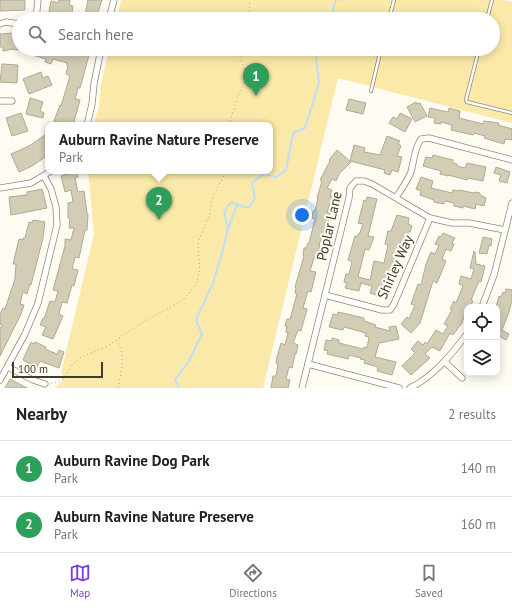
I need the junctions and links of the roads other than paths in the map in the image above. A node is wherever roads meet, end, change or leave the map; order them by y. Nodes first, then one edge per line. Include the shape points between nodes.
1 (38, 0) edge
2 (114, 0) edge
3 (394, 0) edge
4 (492, 0) edge
5 (37, 12) edge
6 (111, 12) edge
7 (391, 12) edge
8 (489, 12) edge
9 (12, 23) edge
10 (0, 24) edge
11 (100, 56) edge
12 (379, 56) edge
13 (477, 56) edge
14 (371, 91) dead end
15 (0, 101) edge
16 (12, 101) dead end
17 (512, 113) edge
18 (88, 122) edge
19 (512, 160) edge
20 (47, 174) edge
21 (44, 176) junction
22 (0, 188) edge
23 (396, 197) junction
24 (512, 203) edge
25 (430, 218) junction
26 (505, 230) junction
27 (325, 294) junction
28 (483, 304) edge
29 (464, 338) edge
30 (445, 362) junction
31 (308, 364) junction
32 (8, 367) junction
33 (462, 378) dead end
34 (0, 380) edge
35 (45, 384) road end
36 (302, 388) edge
37 (399, 388) edge
38 (410, 388) edge

1 - 5 street
2 - 6 street
3 - 7 lane
4 - 8 lane
9 - 10 street
11 - 18 street
12 - 14 lane
13 - 17 lane via 467,102
15 - 16 street
19 - 23 street via 429,138 421,139 416,146 410,173
20 - 21 street
21 - 22 street via 31,183
21 - 32 street via 56,207 57,225 38,303
23 - 25 street, Poplar Lane
23 - 27 street, Poplar Lane via 364,181 356,181 350,188
24 - 26 street
25 - 26 street, Poplar Lane via 452,223 469,222
25 - 27 street, Shirley Way via 390,310
26 - 28 street via 494,275
27 - 31 street, Poplar Lane
29 - 30 street
30 - 33 street
30 - 38 street via 419,384
31 - 36 street, Poplar Lane
31 - 37 street
32 - 34 street
32 - 35 street

